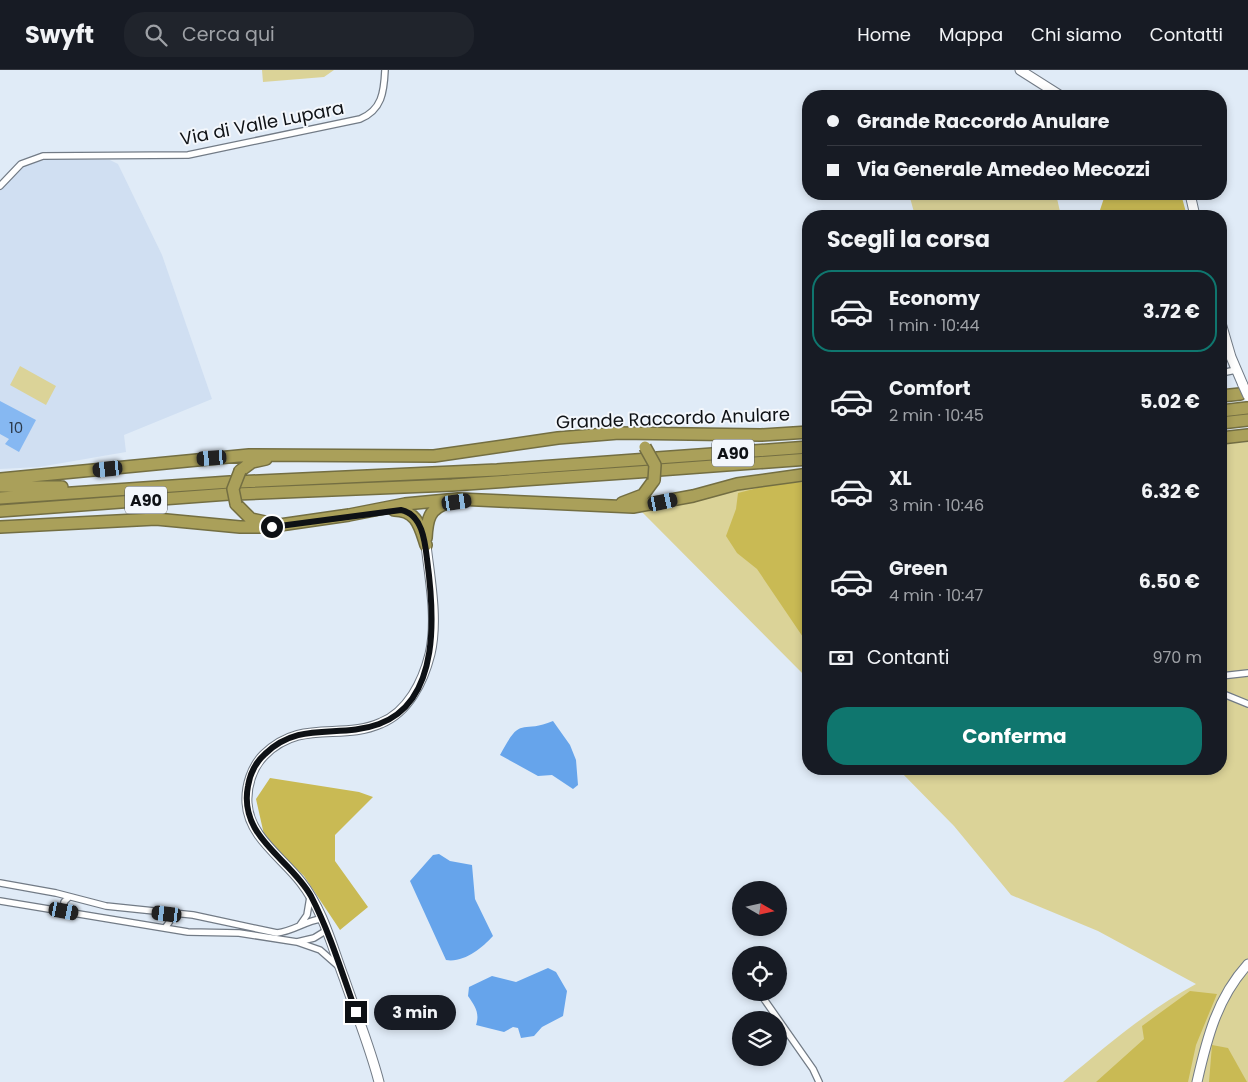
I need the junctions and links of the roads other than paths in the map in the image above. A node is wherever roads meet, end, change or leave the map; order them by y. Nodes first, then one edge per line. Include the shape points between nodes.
1 (385, 70) edge
2 (1020, 70) edge
3 (1052, 90) edge
4 (0, 186) edge
5 (1227, 342) edge
6 (1236, 370) junction
7 (1227, 372) edge
8 (1244, 391) edge
9 (1227, 395) edge
10 (1247, 408) edge
11 (1227, 410) edge
12 (1248, 420) edge
13 (1227, 422) edge
14 (802, 432) edge
15 (1248, 435) edge
16 (582, 436) junction
17 (1227, 437) edge
18 (802, 448) edge
19 (290, 455) junction
20 (802, 460) edge
21 (655, 474) junction
22 (802, 475) edge
23 (236, 478) junction
24 (0, 479) edge
25 (0, 486) edge
26 (129, 489) junction
27 (0, 498) edge
28 (234, 498) junction
29 (479, 498) junction
30 (62, 506) junction
31 (588, 506) junction
32 (0, 511) edge
33 (349, 515) junction
34 (0, 517) edge
35 (0, 526) edge
36 (426, 545) junction
37 (1248, 673) edge
38 (1227, 675) edge
39 (1227, 696) edge
40 (1248, 704) edge
41 (0, 883) edge
42 (310, 895) junction
43 (69, 897) junction
44 (0, 901) edge
45 (64, 911) junction
46 (167, 914) junction
47 (321, 919) junction
48 (300, 926) junction
49 (165, 928) junction
50 (327, 930) junction
51 (297, 942) junction
52 (1248, 964) edge
53 (341, 971) junction
54 (766, 1001) edge
55 (379, 1082) edge
56 (819, 1082) edge
57 (1197, 1082) edge

1 - 4 street, Via di Valle Lupara via 384,90 378,106 360,119 188,155 43,156 21,164
2 - 3 street
5 - 6 street
6 - 7 street
6 - 8 street
8 - 9 highway
10 - 11 highway
12 - 13 highway
14 - 16 highway, Grande Raccordo Anulare
15 - 17 highway
16 - 19 highway, Grande Raccordo Anulare via 434,456
16 - 21 highway, bridge via 627,439 645,447 655,464
18 - 23 highway, Grande Raccordo Anulare / A90 via 497,470
19 - 23 highway via 252,462
19 - 24 highway, Grande Raccordo Anulare via 194,459
20 - 21 highway, A90
21 - 28 highway, A90
21 - 31 highway via 648,491 637,499
22 - 31 highway via 737,484 642,506
23 - 26 highway, Grande Raccordo Anulare / A90
23 - 28 highway, bridge
25 - 26 highway
26 - 27 highway, Grande Raccordo Anulare / A90
28 - 29 highway via 251,519 265,522 415,500
28 - 30 highway, A90
29 - 31 highway
29 - 33 highway via 405,504
29 - 36 highway via 435,508 429,516
30 - 32 highway, A90
30 - 34 highway via 36,514
33 - 35 highway via 259,527 156,519
33 - 36 highway via 406,511 417,520
36 - 42 street via 432,643 423,675 410,700 391,718 372,726 309,732 285,739 262,757 251,776 246,802 254,828
37 - 38 street
39 - 40 street
41 - 43 street
42 - 47 street
42 - 48 street via 308,910
43 - 45 street via 64,902
43 - 46 street via 106,906
44 - 45 street
45 - 49 street
46 - 48 street via 193,915 277,933 289,932
46 - 49 street via 170,921
47 - 48 street
47 - 50 street
49 - 51 street via 238,933
50 - 51 street via 314,938
50 - 53 street
51 - 53 street via 320,950
52 - 57 street via 1216,1012
53 - 55 street
54 - 56 street

